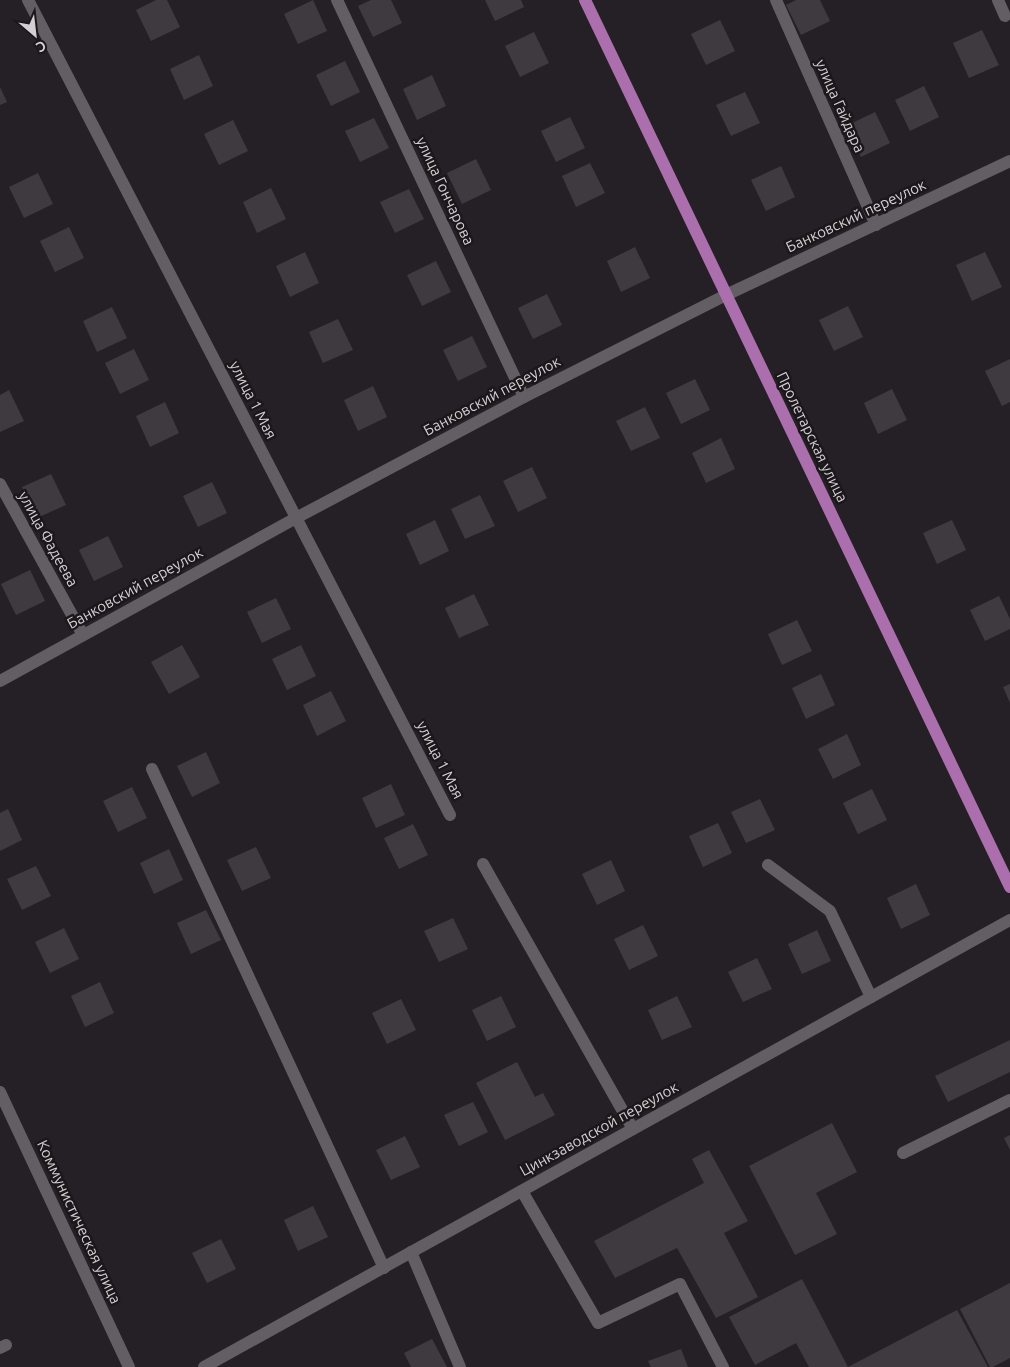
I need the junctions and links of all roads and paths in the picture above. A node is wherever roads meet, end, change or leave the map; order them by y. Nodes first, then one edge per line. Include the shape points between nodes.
1 (28, 0) edge
2 (337, 0) edge
3 (585, 0) edge
4 (776, 0) edge
5 (998, 0) edge
6 (1005, 16) dead end
7 (1010, 162) edge
8 (876, 224) junction
9 (726, 295) junction
10 (524, 397) junction
11 (0, 484) edge
12 (296, 518) junction
13 (83, 635) junction
14 (0, 681) edge
15 (152, 770) dead end
16 (450, 815) dead end
17 (483, 864) dead end
18 (768, 865) dead end
19 (1010, 887) edge
20 (1010, 920) edge
21 (871, 997) junction
22 (0, 1092) edge
23 (1010, 1100) edge
24 (633, 1129) junction
25 (903, 1153) dead end
26 (522, 1191) junction
27 (411, 1252) junction
28 (384, 1268) junction
29 (129, 1367) edge
30 (204, 1367) edge
31 (460, 1367) edge
32 (722, 1367) edge

1 - 12 street, улица 1 Мая
2 - 10 street, улица Гончарова
3 - 9 main road, Пролетарская улица
4 - 8 street, улица Гайдара
5 - 6 street
7 - 8 street, Банковский переулок
8 - 9 street, Банковский переулок
9 - 10 street, Банковский переулок
9 - 19 main road, Пролетарская улица
10 - 12 street, Банковский переулок
11 - 13 street, улица Фадеева
12 - 13 street, Банковский переулок
12 - 16 street, улица 1 Мая
13 - 14 street, Банковский переулок
15 - 28 street
17 - 24 street
18 - 21 street via 830,912
20 - 21 street, Цинкзаводской переулок
21 - 24 street, Цинкзаводской переулок
22 - 29 street, Коммунистическая улица
23 - 25 street
24 - 26 street, Цинкзаводской переулок
26 - 27 street, Цинкзаводской переулок
26 - 32 street via 598,1323 680,1284
27 - 28 street, Цинкзаводской переулок
27 - 31 street
28 - 30 street, Цинкзаводской переулок

